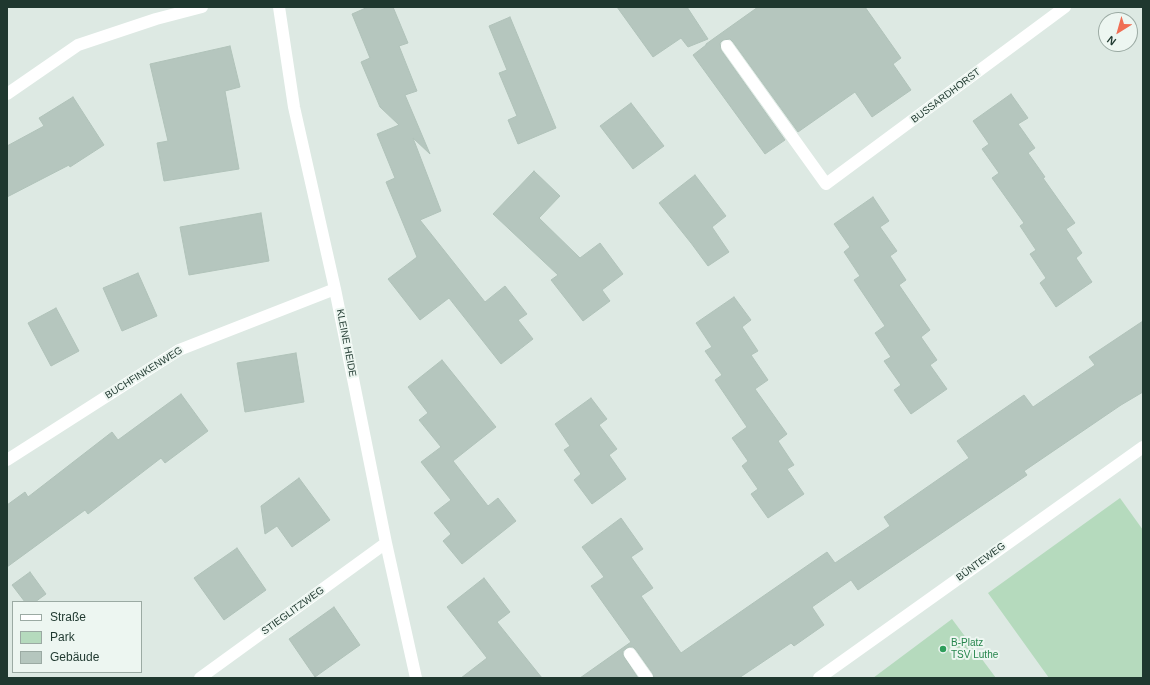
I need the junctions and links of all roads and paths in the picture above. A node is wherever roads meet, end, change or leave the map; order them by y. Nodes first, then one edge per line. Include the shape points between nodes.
1 (202, 7) edge
2 (279, 7) edge
3 (1065, 7) edge
4 (727, 46) dead end
5 (7, 94) edge
6 (335, 289) junction
7 (1143, 447) edge
8 (7, 460) edge
9 (386, 544) junction
10 (630, 654) dead end
11 (200, 678) edge
12 (416, 678) edge
13 (647, 678) edge
14 (819, 678) edge

1 - 5 street via 156,19 78,45
2 - 6 street, KLEINE HEIDE via 294,107
3 - 4 street, BUSSARDHORST via 826,184
6 - 8 street, BUCHFINKENWEG via 179,350
6 - 9 street, KLEINE HEIDE
7 - 14 street, BÜNTEWEG
9 - 11 street, STIEGLITZWEG
9 - 12 street, KLEINE HEIDE
10 - 13 street

